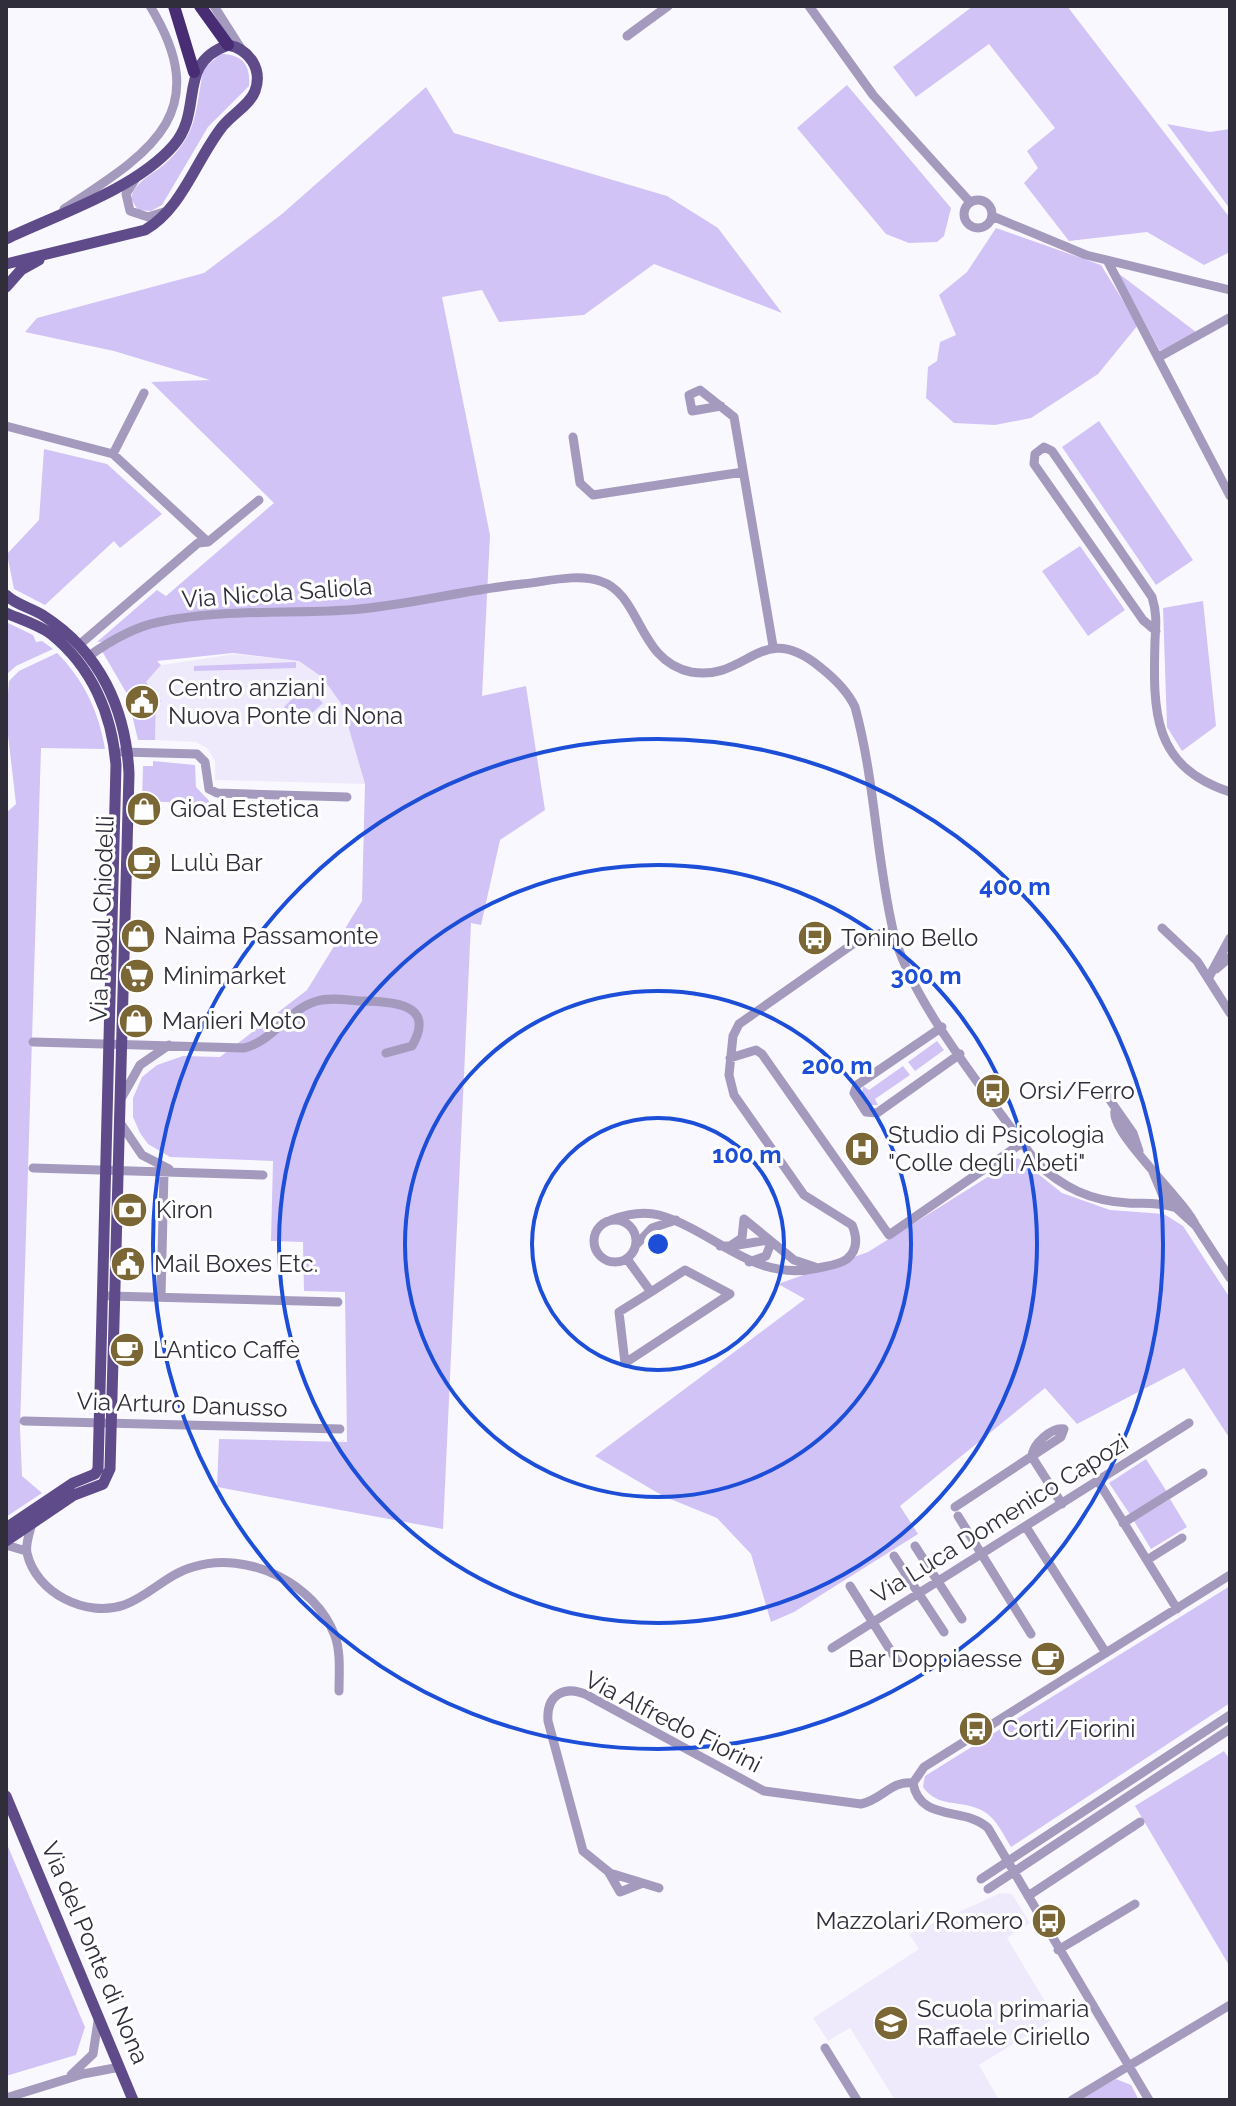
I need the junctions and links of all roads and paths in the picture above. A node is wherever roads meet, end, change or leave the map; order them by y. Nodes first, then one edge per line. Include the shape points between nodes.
1 (150, 6) edge
2 (174, 6) edge
3 (200, 6) edge
4 (214, 6) edge
5 (668, 6) edge
6 (809, 6) edge
7 (627, 36) dead end
8 (234, 46) junction
9 (194, 72) junction
10 (141, 172) junction
11 (970, 202) junction
12 (171, 209) junction
13 (992, 216) junction
14 (48, 220) junction
15 (6, 239) edge
16 (63, 250) junction
17 (1107, 260) junction
18 (6, 264) edge
19 (6, 287) edge
20 (1230, 290) edge
21 (1229, 318) edge
22 (1159, 357) junction
23 (144, 393) dead end
24 (721, 406) dead end
25 (6, 426) edge
26 (573, 437) dead end
27 (113, 454) junction
28 (743, 472) junction
29 (1071, 479) junction
30 (1054, 491) junction
31 (1230, 496) edge
32 (259, 500) dead end
33 (1107, 530) junction
34 (208, 542) junction
35 (1089, 543) junction
36 (6, 595) edge
37 (6, 613) edge
38 (1156, 631) junction
39 (79, 645) junction
40 (773, 646) junction
41 (89, 656) junction
42 (128, 751) junction
43 (115, 753) junction
44 (1230, 792) edge
45 (347, 797) dead end
46 (1162, 928) dead end
47 (893, 930) junction
48 (1230, 938) edge
49 (1230, 957) edge
50 (1209, 977) junction
51 (1230, 1013) edge
52 (942, 1027) junction
53 (33, 1042) dead end
54 (115, 1043) junction
55 (169, 1045) junction
56 (386, 1053) dead end
57 (960, 1054) junction
58 (730, 1058) junction
59 (1105, 1093) dead end
60 (119, 1111) junction
61 (1022, 1143) junction
62 (33, 1168) dead end
63 (1152, 1169) junction
64 (111, 1170) junction
65 (164, 1172) junction
66 (176, 1172) junction
67 (263, 1175) dead end
68 (1133, 1204) junction
69 (1173, 1207) junction
70 (611, 1220) junction
71 (676, 1220) junction
72 (1196, 1226) junction
73 (770, 1242) junction
74 (636, 1245) junction
75 (725, 1246) junction
76 (627, 1259) junction
77 (749, 1262) junction
78 (823, 1267) junction
79 (1230, 1278) edge
80 (651, 1292) junction
81 (108, 1296) junction
82 (161, 1297) junction
83 (338, 1302) dead end
84 (24, 1421) dead end
85 (105, 1423) junction
86 (1189, 1423) dead end
87 (340, 1429) dead end
88 (1203, 1473) dead end
89 (1098, 1481) junction
90 (1062, 1504) junction
91 (32, 1523) junction
92 (1123, 1523) junction
93 (1026, 1527) junction
94 (6, 1528) edge
95 (1182, 1538) dead end
96 (6, 1543) edge
97 (915, 1546) dead end
98 (26, 1551) junction
99 (982, 1555) junction
100 (894, 1556) dead end
101 (1147, 1560) junction
102 (1230, 1575) edge
103 (939, 1582) junction
104 (850, 1586) dead end
105 (919, 1594) junction
106 (1177, 1609) junction
107 (962, 1619) dead end
108 (873, 1624) junction
109 (944, 1632) dead end
110 (1031, 1634) dead end
111 (832, 1648) dead end
112 (1106, 1653) junction
113 (899, 1664) dead end
114 (339, 1691) dead end
115 (1230, 1715) edge
116 (1219, 1723) junction
117 (1228, 1734) edge
118 (913, 1783) junction
119 (6, 1796) edge
120 (6, 1804) edge
121 (1140, 1822) dead end
122 (17, 1823) junction
123 (1007, 1862) junction
124 (1013, 1873) junction
125 (981, 1879) dead end
126 (659, 1888) dead end
127 (988, 1889) dead end
128 (1028, 1896) junction
129 (1135, 1904) dead end
130 (1058, 1950) junction
131 (1230, 2005) edge
132 (98, 2017) junction
133 (825, 2048) dead end
134 (112, 2049) junction
135 (93, 2054) junction
136 (1127, 2066) junction
137 (120, 2067) junction
138 (94, 2071) junction
139 (64, 2079) junction
140 (6, 2098) edge
141 (133, 2100) edge
142 (857, 2100) edge
143 (1072, 2100) edge
144 (1149, 2100) edge

1 - 14 street via 176,74 176,98 167,127 128,166
2 - 9 highway
3 - 8 highway
4 - 8 street
5 - 7 street
6 - 11 street via 873,95
8 - 9 main road via 207,55
8 - 12 main road via 256,68 256,90 208,146
9 - 10 main road via 193,99 181,136
10 - 12 street via 126,194 130,211 148,217
10 - 14 main road
11 - 13 street via 985,202
11 - 13 street via 964,217 970,226 986,226
12 - 16 main road via 145,230
13 - 17 street
14 - 15 main road
16 - 18 main road
16 - 19 main road via 29,264
17 - 20 street
17 - 22 street
21 - 22 street
22 - 31 street
23 - 27 street
24 - 28 street via 734,417
25 - 27 street
26 - 28 street via 580,483 593,495
27 - 34 street
28 - 40 street
29 - 30 street
29 - 30 street via 1044,447 1035,454 1034,464
29 - 33 street
30 - 35 street
32 - 34 street
33 - 35 street
33 - 38 street via 1152,597
34 - 39 street via 198,543
35 - 38 street
36 - 39 main road, Via Raoul Chiodelli via 43,615
37 - 43 main road, Via Raoul Chiodelli via 50,633 86,673 109,718
38 - 44 street via 1158,719 1166,746 1194,776
39 - 41 main road, Via Raoul Chiodelli
40 - 41 street, Via Nicola Saliola via 719,671 689,671 659,655 620,595 606,583 573,579 350,610 159,622
40 - 47 street via 806,656 845,690 855,707
41 - 42 main road, Via Raoul Chiodelli via 114,697
42 - 43 street
42 - 45 street via 197,754 205,762 209,789 217,793
42 - 54 main road, Via Raoul Chiodelli
43 - 54 main road, Via Raoul Chiodelli
46 - 50 street
47 - 52 street via 911,980
47 - 58 street via 860,939 739,1024
48 - 50 street
49 - 50 street
50 - 51 street
52 - 57 street
52 - 57 street via 857,1085 854,1093 866,1112 877,1113
53 - 54 street
54 - 55 street
54 - 60 main road, Via Raoul Chiodelli
54 - 64 main road, Via Raoul Chiodelli
55 - 56 street via 244,1048 266,1039 317,1001 394,1002 414,1012 419,1033 412,1046
55 - 60 street via 140,1065
57 - 61 street
58 - 61 street via 756,1050 762,1054 889,1235
58 - 78 street via 730,1088 801,1191 852,1225 853,1253
59 - 63 street via 1115,1121
60 - 64 main road, Via Raoul Chiodelli
60 - 66 street via 142,1155
61 - 68 street via 1064,1186 1096,1199
62 - 64 street
63 - 68 street via 1152,1189
63 - 69 street via 1159,1190
63 - 72 street
64 - 65 street
64 - 81 main road, Via Raoul Chiodelli
65 - 66 street
65 - 82 street
66 - 67 street
68 - 69 street
69 - 72 street
70 - 71 street via 655,1214
70 - 74 street via 629,1224
70 - 76 street via 596,1231 594,1245 607,1260
71 - 74 street via 652,1228
71 - 75 street
72 - 79 street
73 - 75 street
73 - 75 street via 744,1219 742,1238
73 - 77 street via 766,1256
73 - 78 street via 800,1263
74 - 76 street
75 - 77 street
76 - 80 street
77 - 78 street via 783,1271
80 - 80 street via 685,1270 730,1294 625,1363 619,1312
81 - 82 street
81 - 85 main road, Via Raoul Chiodelli
82 - 83 street
84 - 85 street, Via Arturo Danusso
85 - 87 street, Via Arturo Danusso
85 - 91 main road, Via Raoul Chiodelli via 106,1481
85 - 94 main road, Via Raoul Chiodelli via 95,1474
86 - 89 street, Via Luca Domenico Capozi
88 - 92 street
89 - 90 street, Via Luca Domenico Capozi
89 - 92 street
90 - 93 street, Via Luca Domenico Capozi
90 - 99 street via 1032,1457 957,1511
91 - 96 main road, Via Raoul Chiodelli
91 - 98 street
92 - 101 street
93 - 99 street, Via Luca Domenico Capozi
93 - 112 street
95 - 101 street
96 - 98 street
97 - 103 street
98 - 114 street via 50,1589 95,1609 124,1605 197,1565 230,1563 267,1571 305,1594 320,1611 335,1636
99 - 103 street, Via Luca Domenico Capozi
99 - 110 street
100 - 105 street
101 - 106 street
102 - 106 street
103 - 105 street, Via Luca Domenico Capozi
103 - 107 street
104 - 108 street
105 - 108 street, Via Luca Domenico Capozi
105 - 109 street
106 - 112 street
108 - 111 street, Via Luca Domenico Capozi
108 - 113 street
112 - 118 street via 924,1767
115 - 116 street
116 - 117 street
116 - 123 street
117 - 124 street
118 - 123 street via 931,1809 985,1825
118 - 126 street, Via Alfredo Fiorini via 898,1782 876,1800 861,1804 769,1793 584,1693 564,1691 550,1704 550,1730 582,1849 622,1882
119 - 122 main road, Via del Ponte di Nona
120 - 122 main road, Via del Ponte di Nona
121 - 128 street
122 - 132 main road, Via del Ponte di Nona
123 - 124 street
123 - 125 street
124 - 127 street
124 - 128 street
128 - 130 street
129 - 130 street
130 - 136 street
131 - 136 street
132 - 134 main road, Via del Ponte di Nona
132 - 135 street
133 - 142 street
134 - 135 street
134 - 137 main road, Via del Ponte di Nona
134 - 138 street
135 - 139 street
136 - 143 street
136 - 144 street
137 - 138 street
137 - 141 main road, Via del Ponte di Nona
138 - 139 street
139 - 140 street

